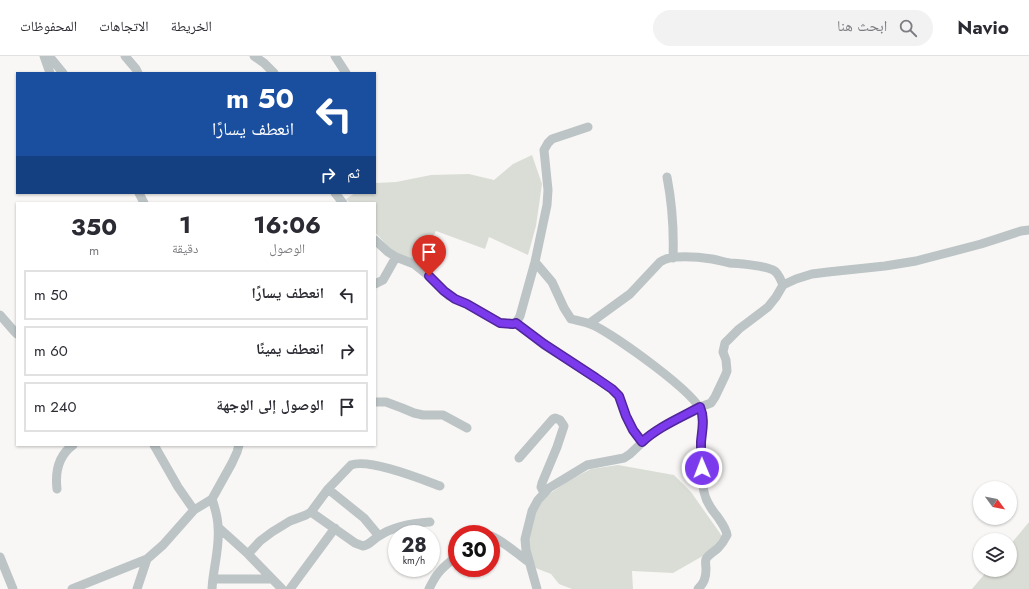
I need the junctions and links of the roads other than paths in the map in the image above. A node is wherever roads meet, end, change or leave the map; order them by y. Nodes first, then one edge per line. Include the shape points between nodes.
1 (44, 56) edge
2 (49, 56) edge
3 (125, 56) edge
4 (254, 56) edge
5 (335, 56) edge
6 (50, 72) edge
7 (62, 72) edge
8 (138, 72) edge
9 (273, 72) edge
10 (345, 72) edge
11 (588, 127) dead end
12 (667, 177) dead end
13 (336, 194) edge
14 (342, 202) edge
15 (1029, 230) edge
16 (376, 241) edge
17 (396, 257) junction
18 (673, 258) junction
19 (535, 262) junction
20 (376, 284) edge
21 (784, 285) junction
22 (0, 315) edge
23 (516, 323) junction
24 (590, 323) junction
25 (16, 333) edge
26 (376, 402) edge
27 (700, 407) junction
28 (467, 428) dead end
29 (642, 442) junction
30 (72, 446) edge
31 (155, 446) edge
32 (239, 446) edge
33 (519, 458) dead end
34 (440, 486) dead end
35 (57, 489) dead end
36 (328, 489) junction
37 (544, 493) junction
38 (212, 500) junction
39 (194, 510) junction
40 (311, 512) junction
41 (430, 522) dead end
42 (218, 527) junction
43 (335, 528) junction
44 (379, 536) junction
45 (500, 541) edge
46 (248, 554) junction
47 (0, 557) edge
48 (147, 559) junction
49 (448, 563) edge
50 (530, 563) junction
51 (213, 579) junction
52 (272, 579) junction
53 (13, 589) edge
54 (72, 589) edge
55 (137, 589) edge
56 (212, 589) edge
57 (282, 589) edge
58 (290, 589) edge
59 (429, 589) edge
60 (538, 589) edge
61 (698, 589) edge

1 - 6 street
2 - 7 street
3 - 8 street
4 - 9 street
5 - 10 street
11 - 19 street via 552,139 545,148 548,190
12 - 18 street via 673,230
13 - 14 street
15 - 21 street via 916,261 812,274
16 - 17 street
17 - 20 street via 383,280
17 - 23 street via 414,264 449,296 500,323
18 - 21 street via 706,258 766,268 775,271
18 - 24 street via 662,260 630,294
19 - 23 street
19 - 24 street via 552,282 570,317
21 - 27 street via 768,307 739,329 726,343 723,352 727,365 725,376 711,403
22 - 25 street
23 - 29 street via 612,389 619,396 633,430
24 - 27 street via 656,367
26 - 28 street via 386,402 423,415 443,415
27 - 29 street via 662,427
27 - 61 street via 703,416 703,488 727,535 706,559 706,576
29 - 37 street via 624,458 587,465
30 - 35 street via 58,463
31 - 39 street
32 - 38 street
33 - 37 street via 555,418 560,420 564,426 542,483
34 - 36 street via 390,468 355,463 349,466
36 - 40 street
36 - 44 street via 364,518
37 - 50 street via 535,504 527,531 525,543
38 - 39 street
38 - 42 street
39 - 48 street
40 - 43 street
40 - 46 street via 272,532
41 - 44 street via 404,526
42 - 46 street
42 - 51 street
43 - 44 street via 355,543 364,546
43 - 58 street
45 - 50 street
46 - 52 street
47 - 53 street
48 - 54 street
48 - 55 street
49 - 59 street via 433,580
50 - 60 street
51 - 52 street
51 - 56 street
52 - 57 street

